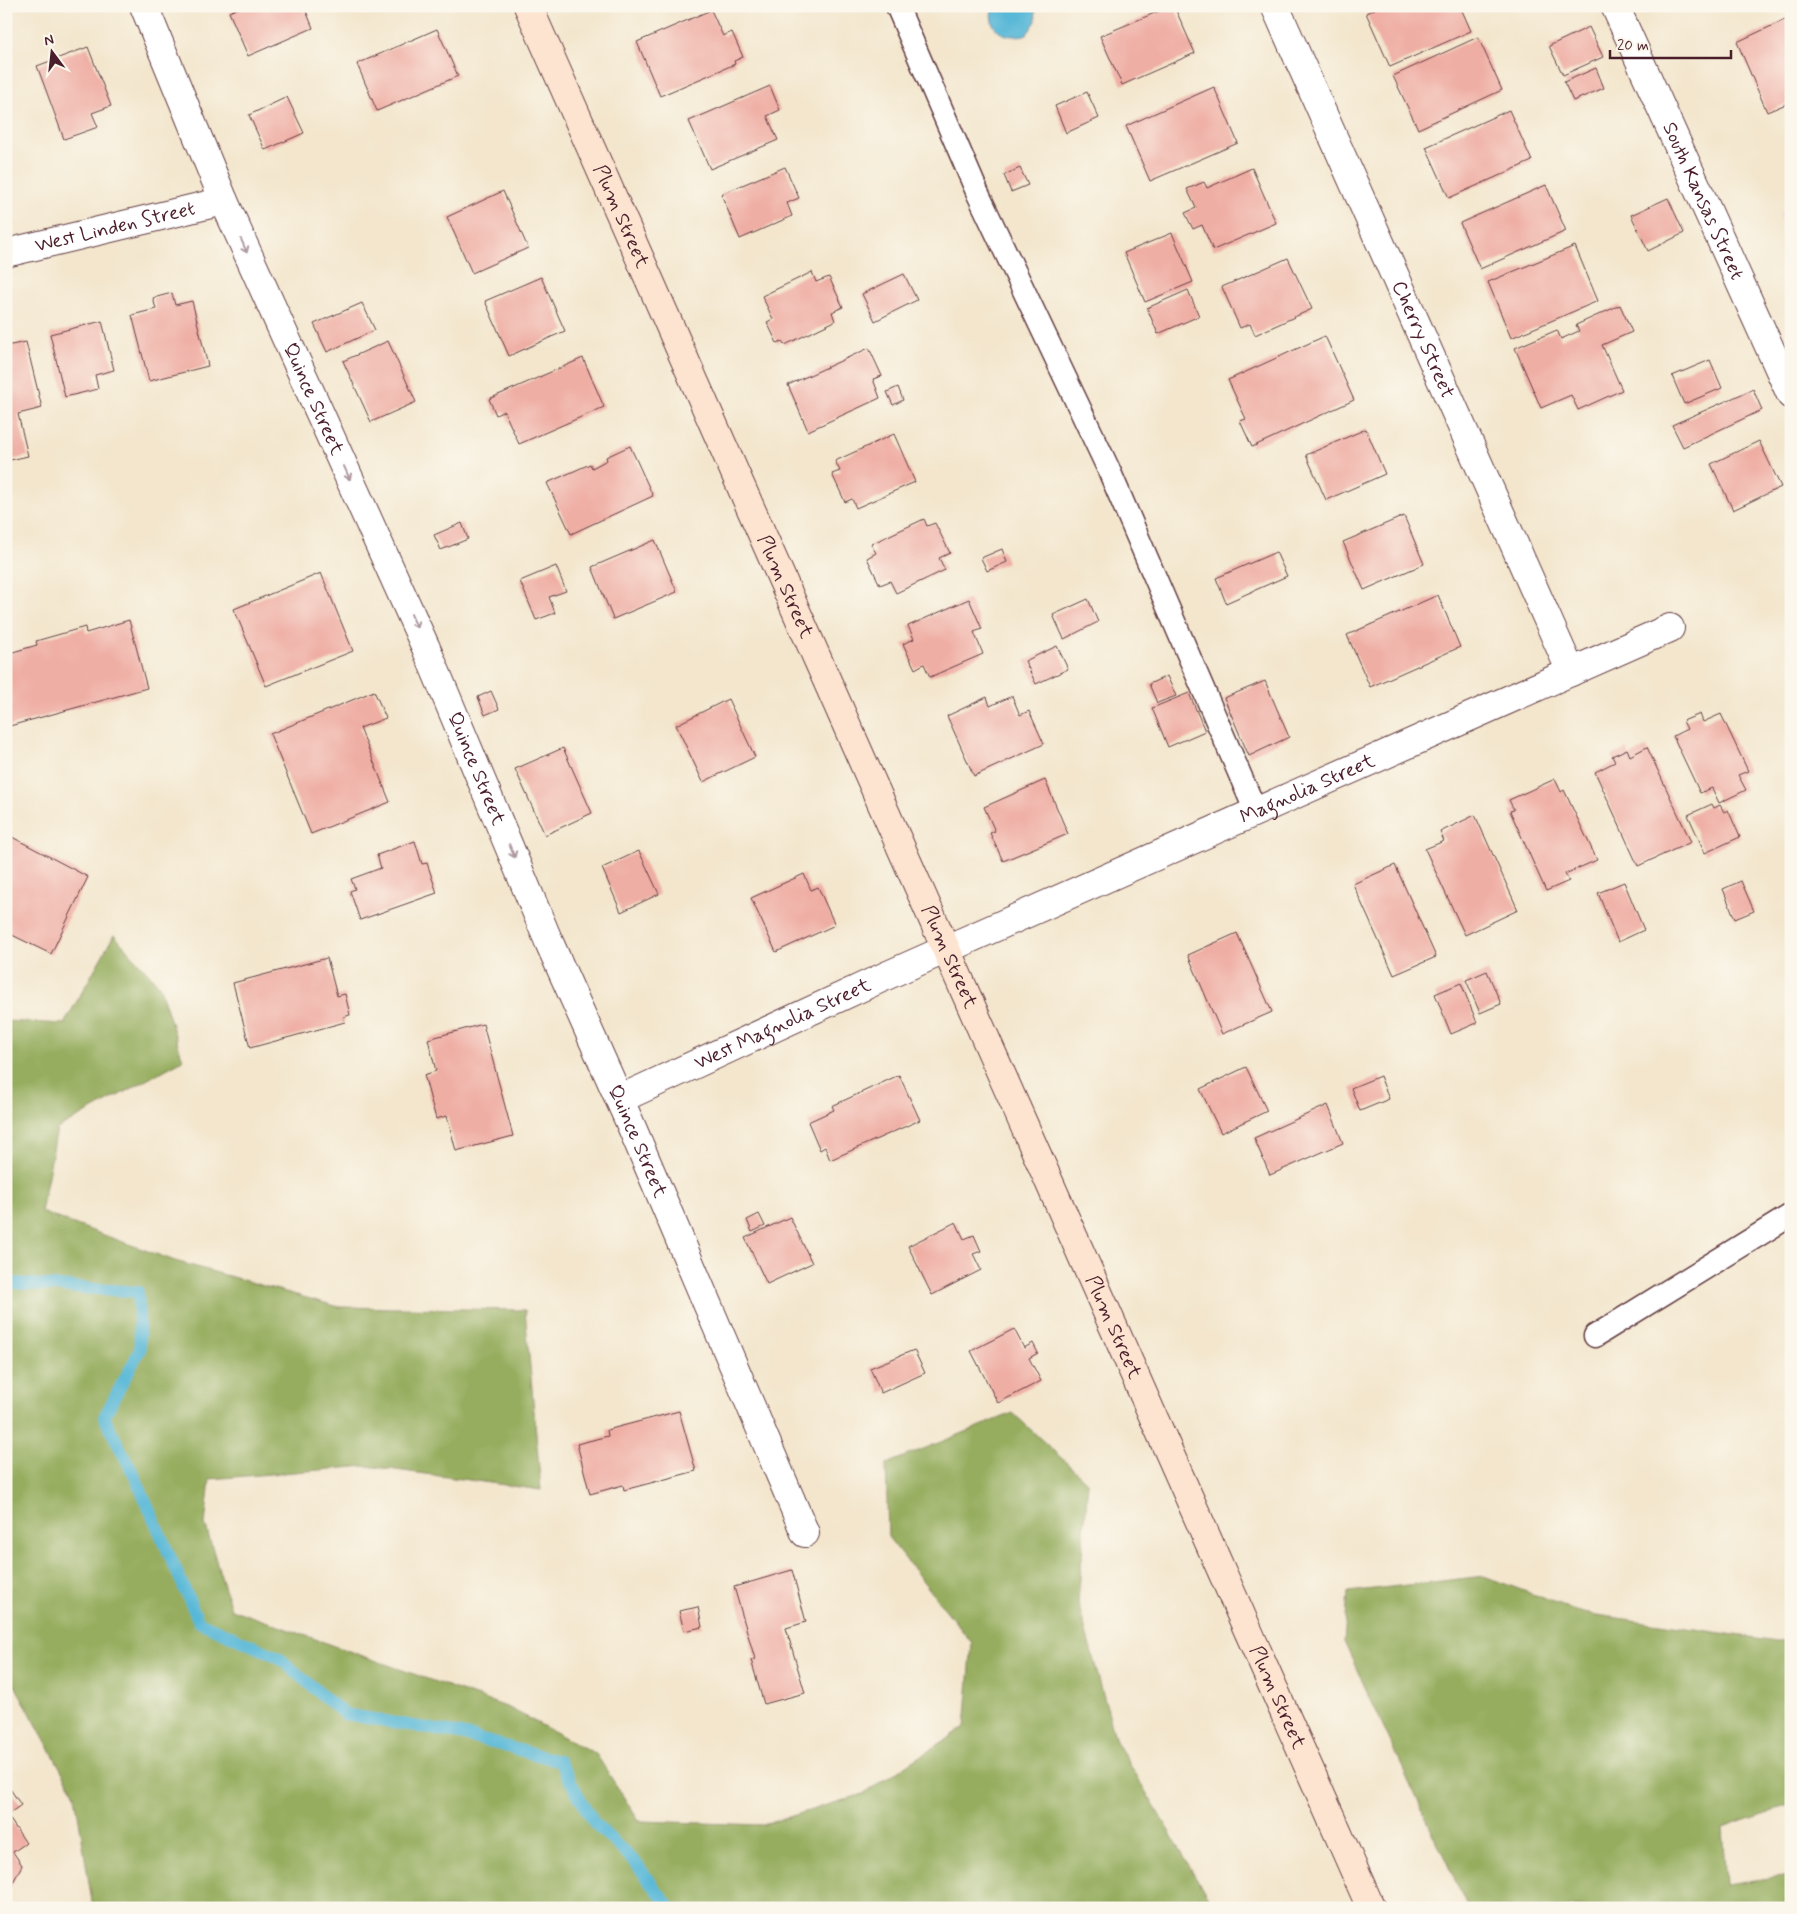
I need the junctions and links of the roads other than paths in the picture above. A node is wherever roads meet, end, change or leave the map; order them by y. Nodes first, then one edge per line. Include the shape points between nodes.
1 (144, 6) edge
2 (528, 6) edge
3 (897, 6) edge
4 (1275, 6) edge
5 (1615, 6) edge
6 (224, 201) junction
7 (6, 253) edge
8 (1791, 395) edge
9 (1670, 628) dead end
10 (1571, 672) junction
11 (1256, 812) junction
12 (946, 949) junction
13 (620, 1100) junction
14 (1791, 1215) edge
15 (1595, 1336) dead end
16 (805, 1533) dead end
17 (1371, 1908) edge

1 - 6 street, Quince Street
2 - 12 main road, Plum Street
3 - 11 lane via 978,194 1108,468
4 - 10 street, Cherry Street
5 - 8 street, South Kansas Street
6 - 7 street, West Linden Street
6 -> 13 street, Quince Street via 426,648 549,942
9 - 10 street, Magnolia Street
10 - 11 street, Magnolia Street
11 - 12 street, Magnolia Street
12 - 13 street, West Magnolia Street
12 - 17 main road, Plum Street
13 - 16 street, Quince Street
14 - 15 lane

